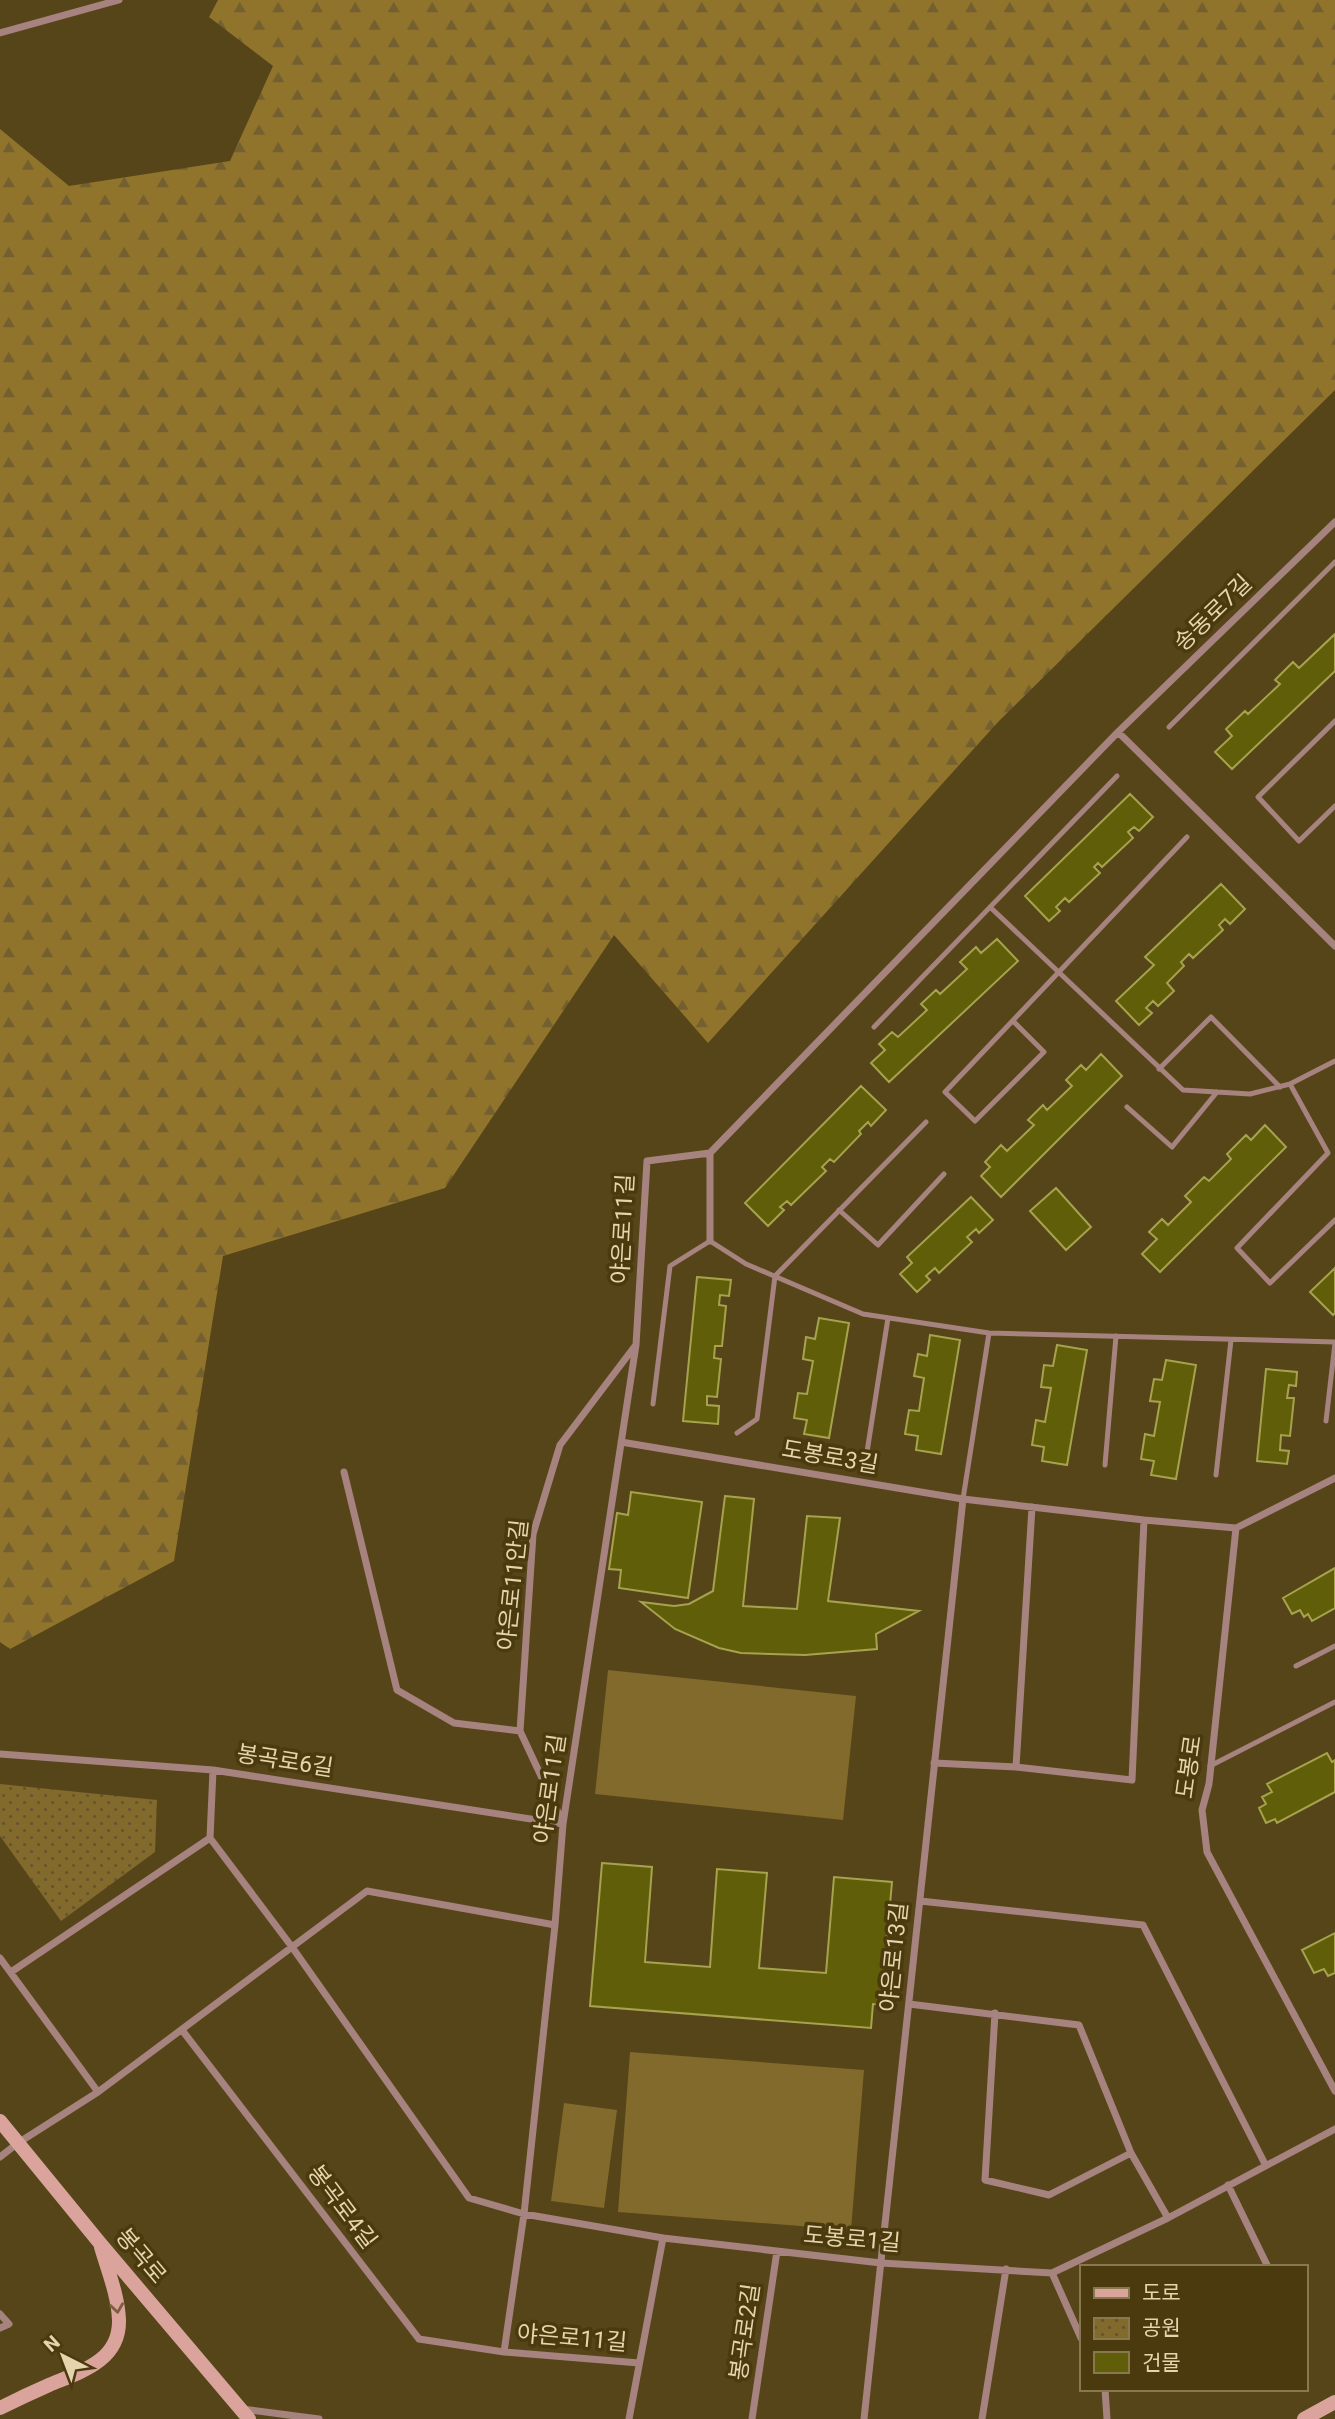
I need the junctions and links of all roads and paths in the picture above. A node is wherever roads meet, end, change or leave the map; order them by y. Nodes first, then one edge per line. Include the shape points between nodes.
1 (119, 0) edge
2 (0, 33) edge
3 (1335, 522) edge
4 (1335, 562) edge
5 (1335, 722) edge
6 (1169, 727) dead end
7 (1118, 732) junction
8 (1117, 776) dead end
9 (1335, 806) edge
10 (1187, 838) dead end
11 (990, 906) junction
12 (1335, 946) edge
13 (1059, 973) junction
14 (1013, 1021) junction
15 (874, 1027) dead end
16 (1335, 1060) edge
17 (1159, 1069) junction
18 (1290, 1084) junction
19 (1280, 1087) junction
20 (1217, 1092) junction
21 (1127, 1107) dead end
22 (926, 1122) dead end
23 (710, 1153) junction
24 (944, 1174) dead end
25 (839, 1210) junction
26 (1335, 1220) edge
27 (710, 1241) junction
28 (775, 1276) junction
29 (888, 1318) junction
30 (989, 1333) junction
31 (1116, 1336) junction
32 (1231, 1340) junction
33 (1335, 1343) edge
34 (636, 1345) junction
35 (653, 1404) dead end
36 (1326, 1421) dead end
37 (737, 1433) dead end
38 (621, 1442) junction
39 (867, 1452) dead end
40 (1105, 1465) dead end
41 (344, 1472) dead end
42 (1216, 1475) dead end
43 (1335, 1478) edge
44 (962, 1499) junction
45 (1032, 1507) junction
46 (1144, 1520) junction
47 (1236, 1528) junction
48 (1335, 1646) edge
49 (1296, 1666) dead end
50 (1335, 1702) edge
51 (520, 1731) junction
52 (0, 1754) edge
53 (934, 1763) junction
54 (1210, 1766) junction
55 (1016, 1767) junction
56 (213, 1770) junction
57 (563, 1824) junction
58 (210, 1838) junction
59 (920, 1901) junction
60 (555, 1925) junction
61 (292, 1947) junction
62 (0, 1958) edge
63 (11, 1972) junction
64 (909, 2004) junction
65 (995, 2013) junction
66 (182, 2030) junction
67 (1335, 2091) edge
68 (98, 2092) junction
69 (0, 2121) edge
70 (1335, 2129) edge
71 (18, 2143) junction
72 (1132, 2153) junction
73 (0, 2157) edge
74 (1265, 2165) junction
75 (1228, 2185) junction
76 (524, 2214) junction
77 (1168, 2218) junction
78 (663, 2238) junction
79 (99, 2242) junction
80 (777, 2251) junction
81 (881, 2263) junction
82 (1267, 2265) edge
83 (1006, 2269) junction
84 (1052, 2273) junction
85 (0, 2314) edge
86 (0, 2328) edge
87 (1080, 2336) edge
88 (505, 2352) junction
89 (639, 2363) junction
90 (1106, 2391) edge
91 (1335, 2402) edge
92 (0, 2407) edge
93 (245, 2414) edge
94 (319, 2419) edge
95 (629, 2419) edge
96 (752, 2419) edge
97 (864, 2419) edge
98 (982, 2419) edge
99 (1107, 2419) edge
100 (1304, 2419) edge

1 - 2 street
3 - 7 street, 송동로7길
4 - 6 lane
5 - 9 lane via 1258,797 1299,841
7 - 12 street
7 - 23 street, 송동로7길
8 - 11 lane
10 - 13 lane
11 - 13 lane
11 - 15 lane
13 - 14 lane
13 - 17 lane
14 - 14 lane via 945,1092 975,1121 1044,1052
16 - 18 lane
17 - 19 lane via 1211,1017
17 - 20 lane via 1183,1090
18 - 19 lane
18 - 26 lane via 1328,1153 1237,1248 1270,1283
19 - 20 lane via 1250,1094
20 - 21 lane via 1172,1147
22 - 25 lane
23 - 27 street
23 - 34 street, 야은로11길 via 647,1161
24 - 25 lane via 878,1245
25 - 28 lane
27 - 28 lane
27 - 35 lane via 670,1266
28 - 29 lane via 863,1314
28 - 37 lane via 757,1419
29 - 30 lane
29 - 39 lane
30 - 31 lane
30 - 44 lane
31 - 32 lane
31 - 40 lane
32 - 33 lane
32 - 42 lane
33 - 36 lane
34 - 38 street, 야은로11길
34 - 51 street, 야은로11안길 via 560,1445 533,1534
38 - 44 street, 도봉로3길
38 - 57 street, 야은로11길
41 - 51 street via 397,1690 454,1723
43 - 47 street
44 - 45 street, 도봉로3길
44 - 53 street, 야은로13길
45 - 46 street, 도봉로3길
45 - 55 street
46 - 47 street, 도봉로3길
46 - 55 street via 1132,1780
47 - 54 street, 도봉로
48 - 49 lane
50 - 54 lane
51 - 57 street, 야은로11안길
52 - 56 street, 봉곡로6길
53 - 55 street
53 - 59 street, 야은로13길
54 - 67 street, 도봉로 via 1202,1810 1207,1852
56 - 57 street, 봉곡로6길
56 - 58 street
57 - 60 street, 야은로11길
58 - 61 street
58 - 63 street
59 - 64 street, 야은로13길
59 - 74 street via 1143,1925
60 - 61 street via 368,1891
60 - 76 street, 야은로11길
61 - 66 street
61 - 76 street via 469,2198
62 - 63 street
63 - 68 street
64 - 65 street
64 - 81 street, 야은로13길
65 - 72 street via 1079,2025
65 - 72 street via 985,2180 1049,2195
66 - 68 street
66 - 88 street, 봉곡로4길 via 419,2339
68 - 71 street
69 - 71 street, 봉곡로
70 - 74 street
71 - 73 street
71 - 79 street, 봉곡로
72 - 77 street
74 - 75 street
75 - 77 street
75 - 82 street
76 - 78 street, 도봉로1길
76 - 88 street, 야은로11길
77 - 84 street
78 - 80 street, 도봉로1길
78 - 89 street, 야은로11길
79 -> 92 street via 116,2300 116,2340 105,2357 87,2370
79 - 93 street, 봉곡로
80 - 81 street, 도봉로1길
80 - 96 street, 봉곡로2길
81 - 83 street, 도봉로1길
81 - 97 street, 야은로13길
83 - 84 street, 도봉로1길
83 - 98 street
84 - 87 street
85 - 86 street via 9,2324
88 - 89 street, 야은로11길
89 - 95 street, 야은로11길
90 - 99 street
91 - 100 street
93 - 94 street

